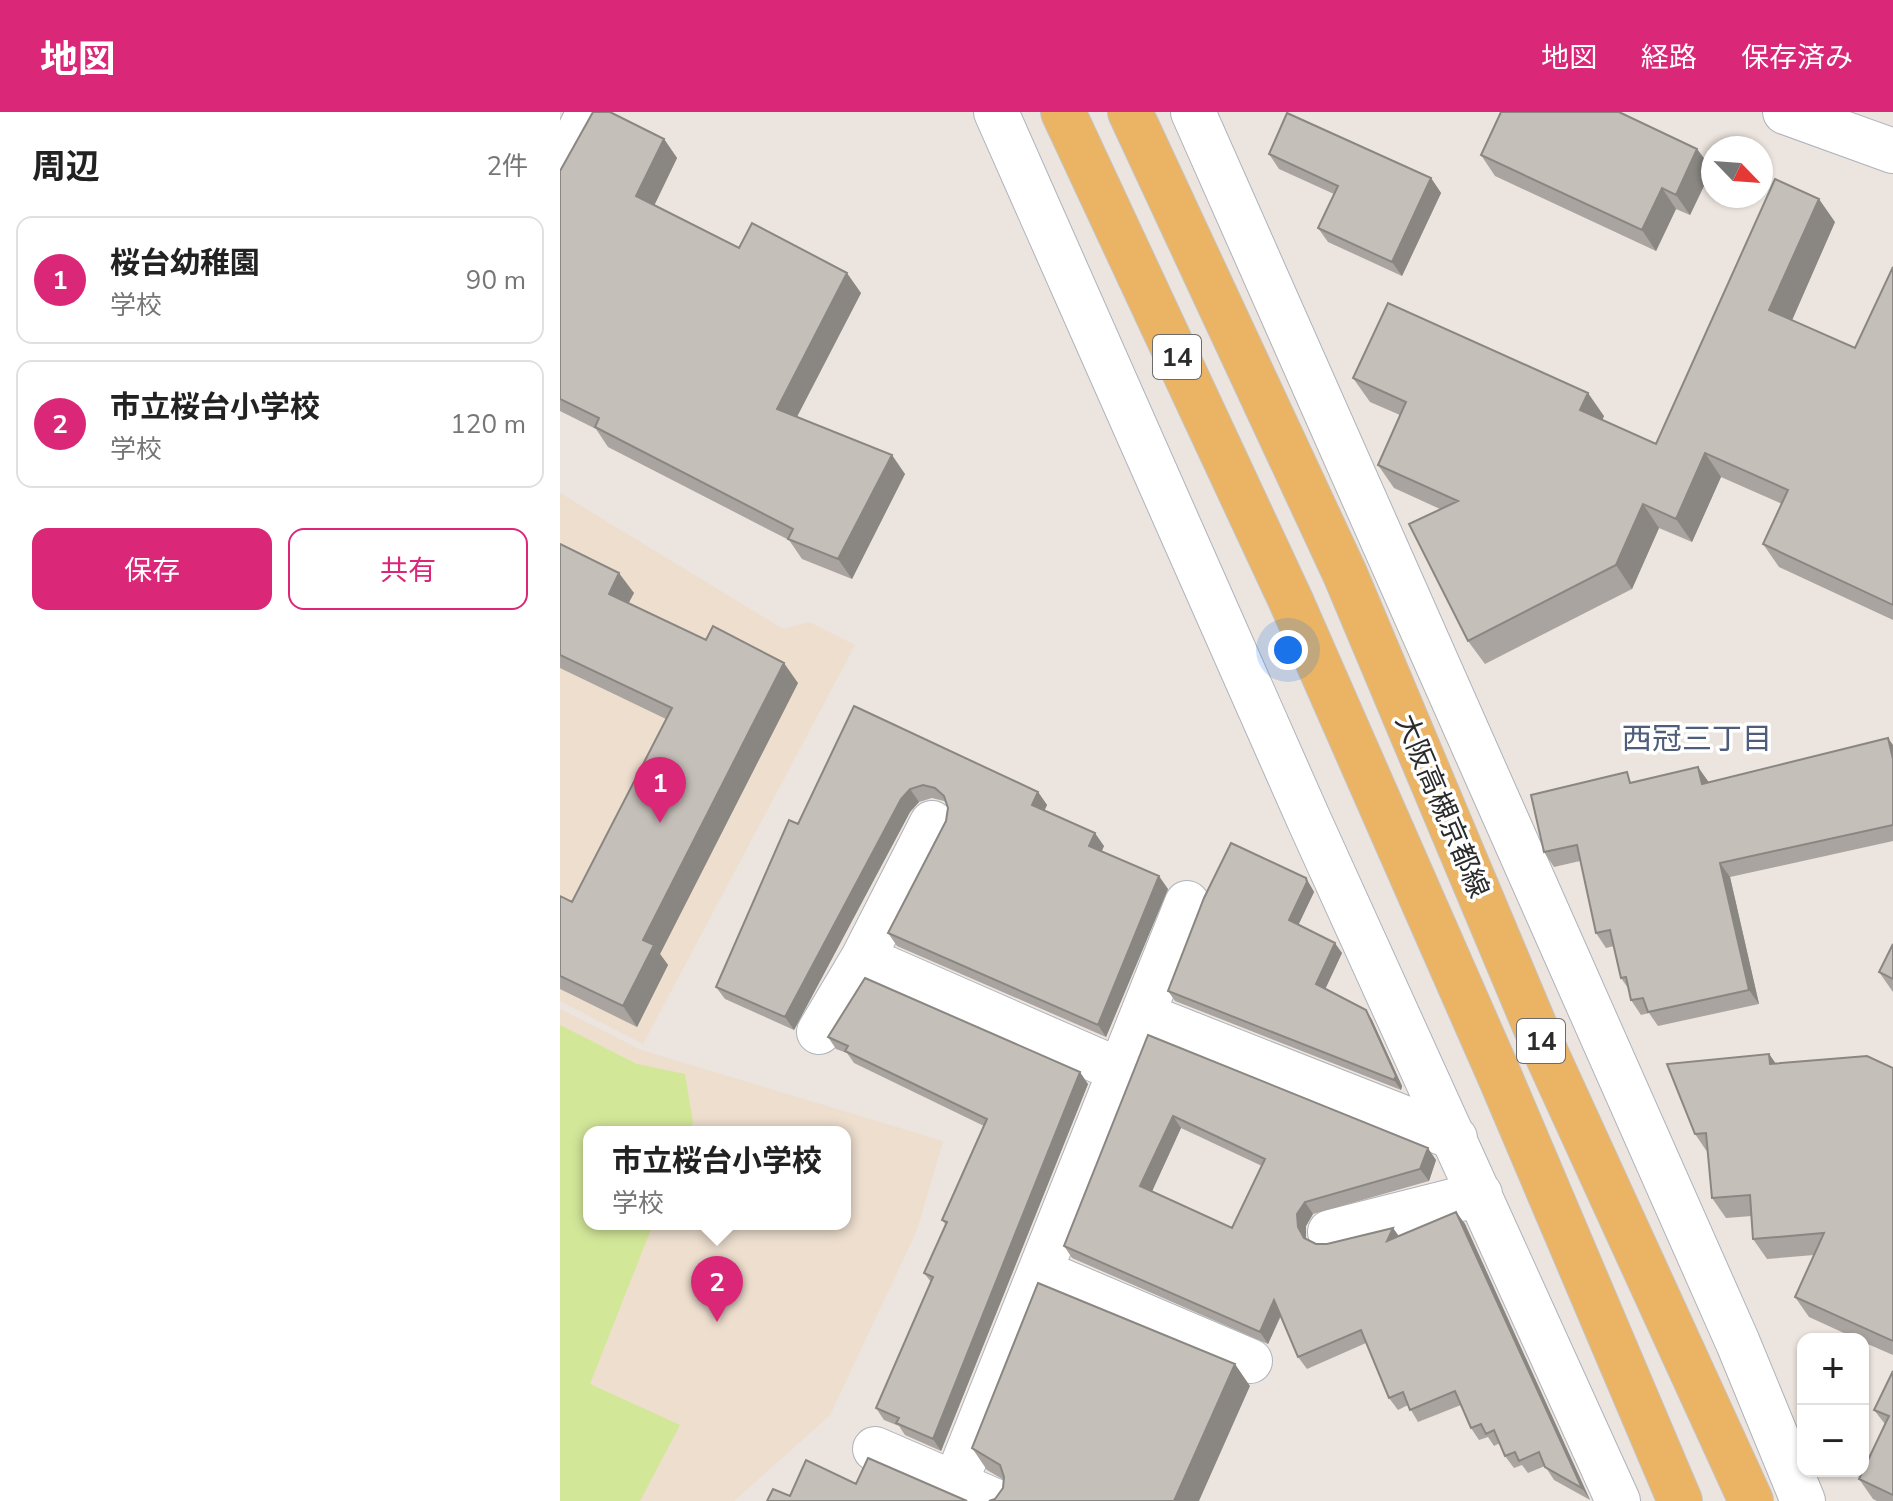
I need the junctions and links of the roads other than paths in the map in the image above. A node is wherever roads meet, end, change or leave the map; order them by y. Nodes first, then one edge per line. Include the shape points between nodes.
1 (589, 112) edge
2 (996, 112) edge
3 (1063, 112) edge
4 (1130, 112) edge
5 (1193, 112) edge
6 (1785, 112) edge
7 (1893, 151) edge
8 (560, 170) edge
9 (932, 823) dead end
10 (1187, 903) dead end
11 (863, 958) junction
12 (1143, 1015) junction
13 (819, 1032) dead end
14 (1121, 1071) junction
15 (1455, 1138) junction
16 (1480, 1194) junction
17 (1330, 1232) dead end
18 (1041, 1272) junction
19 (1250, 1361) dead end
20 (875, 1449) dead end
21 (955, 1484) junction
22 (995, 1501) edge
23 (1618, 1501) edge
24 (1680, 1501) edge
25 (1751, 1501) edge
26 (1803, 1501) edge

1 - 8 street
2 - 15 street
3 - 24 main road, 大阪高槻京都線 / 14 via 1291,601
4 - 25 main road, 大阪高槻京都線 / 14 via 1345,574 1547,1055
5 - 26 street via 1738,1343
6 - 7 street
9 - 11 street
10 - 12 street
11 - 13 street
11 - 14 street
12 - 14 street
12 - 15 street
14 - 18 street
15 - 16 street
16 - 17 street
16 - 23 street
18 - 19 street
18 - 21 street
20 - 21 street
21 - 22 street

